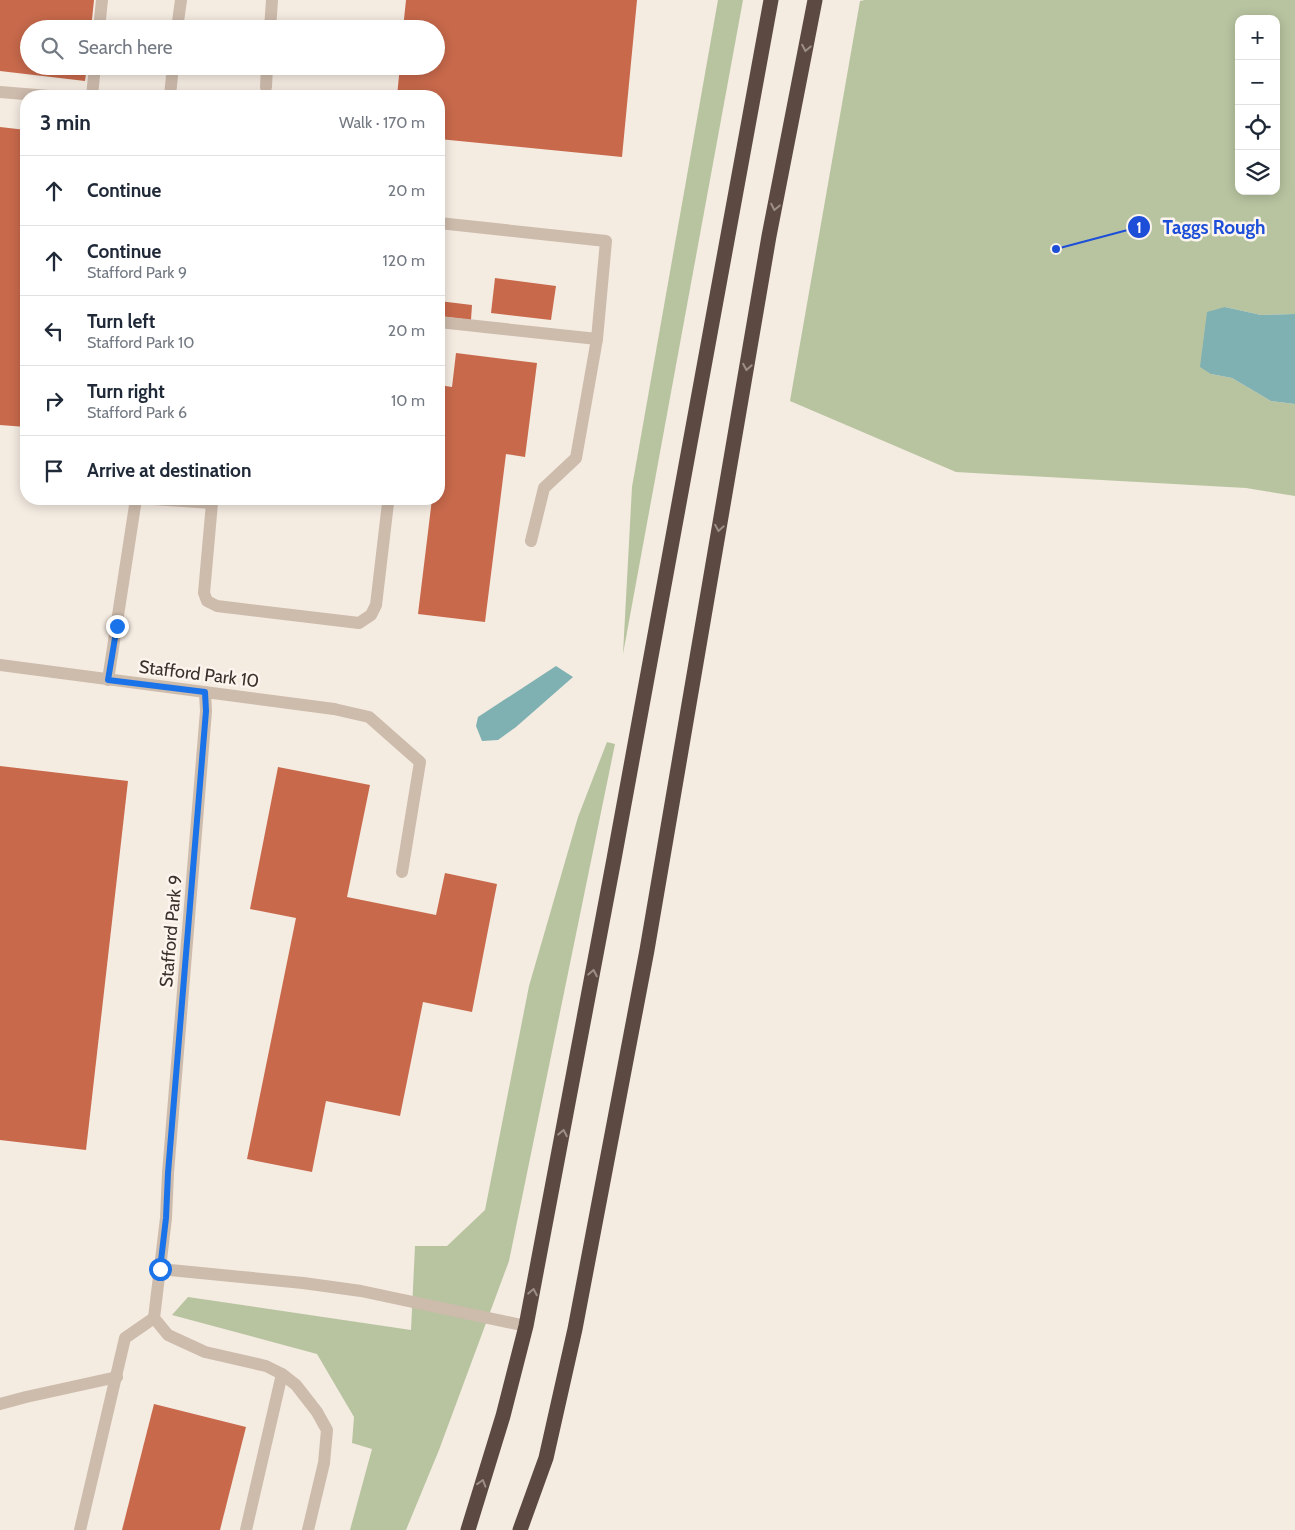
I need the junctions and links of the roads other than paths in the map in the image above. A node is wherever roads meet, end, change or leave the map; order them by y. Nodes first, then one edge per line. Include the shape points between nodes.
1 (102, 0) edge
2 (181, 0) edge
3 (272, 0) edge
4 (771, 0) edge
5 (816, 0) edge
6 (100, 20) edge
7 (179, 20) edge
8 (271, 20) edge
9 (94, 75) edge
10 (172, 75) edge
11 (267, 75) edge
12 (266, 87) dead end
13 (93, 90) edge
14 (171, 90) edge
15 (0, 92) edge
16 (20, 94) edge
17 (445, 224) edge
18 (445, 323) edge
19 (597, 339) junction
20 (135, 505) edge
21 (212, 505) edge
22 (388, 505) edge
23 (530, 541) dead end
24 (0, 665) edge
25 (108, 680) junction
26 (205, 692) junction
27 (402, 872) dead end
28 (160, 1269) junction
29 (154, 1318) junction
30 (526, 1326) junction
31 (282, 1374) junction
32 (117, 1377) junction
33 (0, 1404) edge
34 (80, 1530) edge
35 (246, 1530) edge
36 (308, 1530) edge
37 (468, 1530) edge
38 (520, 1530) edge

1 - 6 street
2 - 7 street
3 - 8 street
30 -> 4 highway
5 -> 38 highway via 769,236 649,940 575,1329 546,1458
9 - 13 street
10 - 14 street
11 - 12 street
15 - 16 street
17 - 19 street via 606,241
18 - 19 street
19 - 23 street via 576,458 544,488
20 - 25 street
21 - 22 street via 204,593 207,601 217,606 359,623 371,616 376,605
24 - 25 street, Stafford Park 10
25 - 26 street, Stafford Park 10
26 - 27 street, Stafford Park 10 via 334,709 370,717 420,762
26 - 28 street, Stafford Park 9
28 - 29 street, Stafford Park 9
28 - 30 street via 361,1291
29 - 31 street via 168,1335 205,1352 266,1366
29 - 32 street via 125,1338
37 -> 30 highway
31 - 35 street
31 - 36 street via 296,1385 318,1412 327,1430 324,1463
32 - 33 street
32 - 34 street

